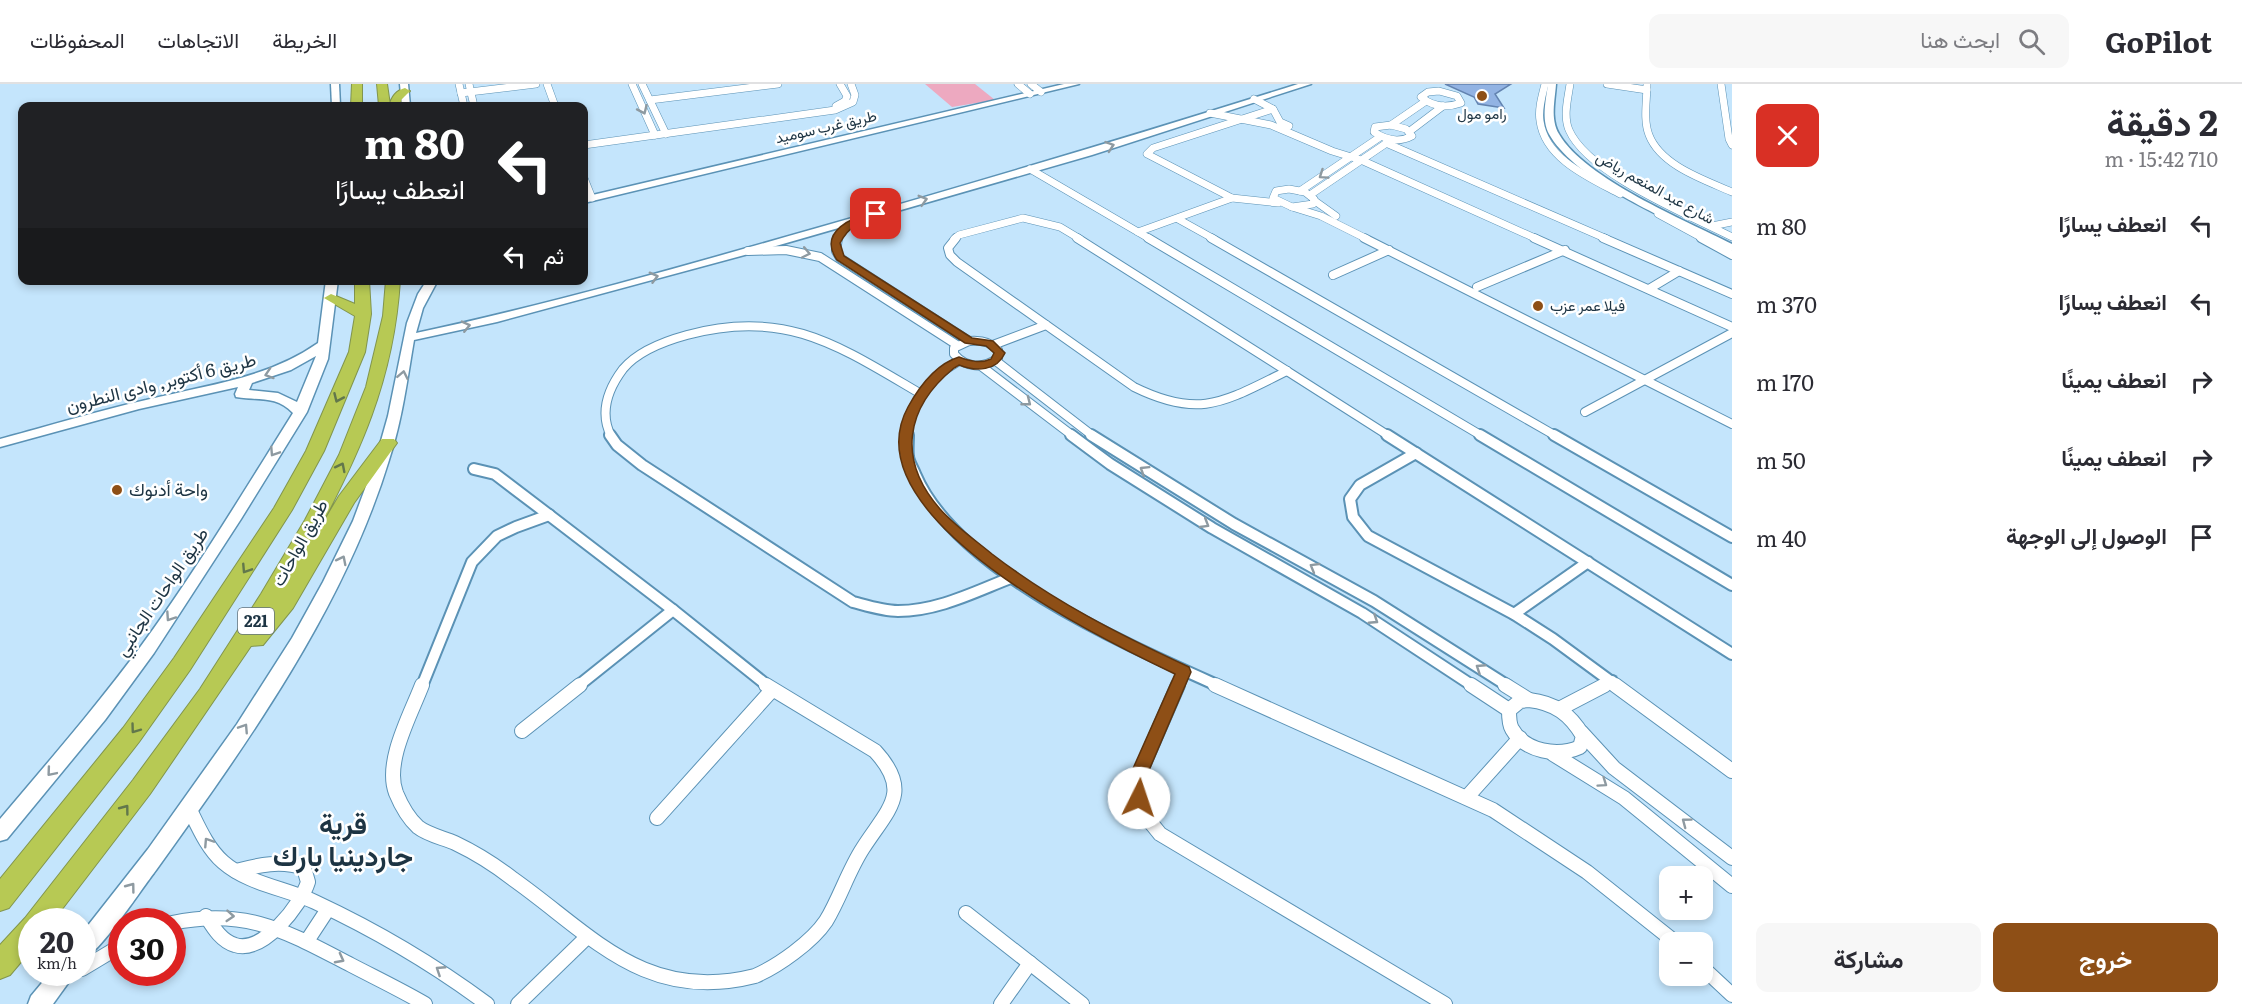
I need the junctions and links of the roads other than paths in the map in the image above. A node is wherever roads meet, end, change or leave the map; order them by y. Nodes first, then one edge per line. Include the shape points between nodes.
1 (335, 84) edge
2 (357, 84) edge
3 (382, 84) edge
4 (501, 84) edge
5 (536, 84) edge
6 (547, 84) edge
7 (632, 84) edge
8 (642, 84) edge
9 (778, 84) edge
10 (840, 84) edge
11 (1018, 84) edge
12 (1031, 84) edge
13 (1074, 84) edge
14 (1307, 84) edge
15 (1562, 84) edge
16 (1570, 84) edge
17 (1607, 84) edge
18 (1721, 84) edge
19 (404, 87) edge
20 (853, 87) edge
21 (1548, 87) edge
22 (1647, 87) edge
23 (460, 88) edge
24 (470, 88) edge
25 (846, 91) junction
26 (1041, 92) junction
27 (1030, 94) junction
28 (1723, 97) junction
29 (1732, 98) edge
30 (1254, 99) junction
31 (650, 100) junction
32 (1426, 101) junction
33 (336, 102) edge
34 (357, 102) edge
35 (384, 102) edge
36 (396, 102) edge
37 (406, 102) edge
38 (554, 102) edge
39 (1443, 106) junction
40 (1272, 109) junction
41 (808, 113) junction
42 (1210, 113) junction
43 (1562, 116) junction
44 (1240, 120) junction
45 (1280, 122) junction
46 (1270, 125) junction
47 (1391, 125) junction
48 (1410, 131) junction
49 (665, 132) junction
50 (654, 133) junction
51 (1386, 140) junction
52 (588, 142) edge
53 (1732, 145) edge
54 (1352, 156) junction
55 (1361, 159) junction
56 (1030, 169) junction
57 (1300, 191) junction
58 (1732, 192) edge
59 (1232, 198) junction
60 (1312, 198) junction
61 (588, 199) edge
62 (1278, 203) junction
63 (1292, 207) junction
64 (1178, 219) junction
65 (854, 220) junction
66 (1732, 222) edge
67 (1732, 229) edge
68 (1705, 231) junction
69 (1138, 232) junction
70 (1732, 237) edge
71 (1732, 242) edge
72 (1732, 248) edge
73 (1389, 250) junction
74 (1565, 250) junction
75 (748, 251) junction
76 (1732, 255) edge
77 (1679, 271) junction
78 (1333, 275) dead end
79 (332, 285) edge
80 (362, 285) edge
81 (392, 285) edge
82 (430, 285) edge
83 (1477, 287) junction
84 (1649, 289) junction
85 (1732, 294) edge
86 (331, 298) junction
87 (363, 314) junction
88 (1046, 325) junction
89 (1732, 327) edge
90 (1732, 333) edge
91 (409, 338) junction
92 (969, 340) junction
93 (325, 344) junction
94 (957, 345) junction
95 (993, 345) junction
96 (959, 361) junction
97 (996, 361) junction
98 (981, 366) junction
99 (1287, 371) junction
100 (1650, 379) junction
101 (248, 380) junction
102 (921, 394) junction
103 (300, 412) junction
104 (1585, 412) dead end
105 (1732, 417) edge
106 (1732, 424) edge
107 (0, 443) edge
108 (388, 443) junction
109 (1416, 453) junction
110 (474, 469) dead end
111 (549, 515) junction
112 (1732, 537) edge
113 (1588, 562) junction
114 (1013, 577) junction
115 (1732, 585) edge
116 (673, 610) junction
117 (1514, 614) junction
118 (1732, 654) edge
119 (232, 658) junction
120 (1184, 672) junction
121 (1612, 681) junction
122 (772, 690) junction
123 (1529, 700) junction
124 (1559, 709) junction
125 (1509, 710) junction
126 (522, 731) dead end
127 (1581, 732) junction
128 (1520, 738) junction
129 (1553, 754) junction
130 (1732, 771) edge
131 (1467, 797) junction
132 (189, 808) junction
133 (657, 818) dead end
134 (0, 832) edge
135 (1732, 858) edge
136 (236, 871) junction
137 (1732, 886) edge
138 (301, 896) junction
139 (0, 899) edge
140 (47, 908) edge
141 (328, 909) junction
142 (966, 914) dead end
143 (206, 916) junction
144 (186, 920) edge
145 (278, 928) junction
146 (96, 931) edge
147 (1663, 932) edge
148 (307, 940) junction
149 (584, 940) junction
150 (18, 945) edge
151 (1030, 963) junction
152 (0, 966) edge
153 (1713, 978) edge
154 (59, 986) edge
155 (1732, 994) edge
156 (44, 997) edge
157 (425, 1004) edge
158 (487, 1004) edge
159 (518, 1004) edge
160 (1001, 1004) edge
161 (1082, 1004) edge
162 (1445, 1004) edge

1 - 33 street
2 - 34 highway
3 - 35 highway
4 - 24 street
5 - 24 street
6 - 38 street
7 -> 50 street
8 - 31 street
9 - 31 street
10 - 25 street
11 - 27 street
12 - 26 street
13 - 26 street, طريق غرب سوميد
14 - 30 street
15 - 43 street, شارع عبد المنعم رياض
16 - 43 street
17 - 22 street
18 - 28 street
19 - 36 highway
19 - 37 street
20 - 25 street
20 - 41 street via 856,97 850,105
21 - 68 street, شارع عبد المنعم رياض via 1549,121 1565,150 1612,184
22 - 58 street via 1647,128 1653,143 1680,165
23 - 24 street
25 - 41 street via 847,98 839,105
26 - 27 street, طريق غرب سوميد
27 - 61 street, طريق غرب سوميد
28 - 29 street
28 - 53 street
30 - 40 street
30 - 42 street
31 - 49 street
32 - 39 street
32 - 39 street via 1421,94 1433,91 1452,94 1462,101 1455,106
32 - 47 street
39 - 48 street
40 - 44 street
40 - 45 street
41 - 49 street
42 - 44 street
56 -> 42 street
43 - 68 street, شارع عبد المنعم رياض via 1564,137 1589,163
44 - 46 street
44 - 59 street via 1147,152
45 - 46 street
45 - 54 street
46 - 54 street
47 - 48 street
47 - 51 street via 1376,127 1374,132
48 - 51 street via 1412,136 1407,139
49 - 50 street
50 - 52 street
51 - 54 street
51 - 55 street
51 - 77 street
54 - 55 street
54 -> 57 street
55 - 60 street
55 - 74 street
65 -> 56 street
56 - 69 street
57 - 60 street
57 - 62 street via 1276,191 1273,198
59 - 62 street
59 - 64 street
60 - 63 street via 1308,207
60 - 83 street via 1330,213
62 - 63 street
63 - 73 street via 1321,216
64 - 69 street
64 - 112 street
65 - 75 street
65 - 92 street via 838,236 836,251 840,258
66 - 68 street
67 - 68 street
68 - 70 street
68 - 71 street, شارع عبد المنعم رياض
68 - 72 street, شارع عبد المنعم رياض
68 - 76 street
69 - 115 street
73 - 78 street
73 - 100 street
74 - 83 street
74 - 84 street
91 -> 75 street via 493,320
75 -> 94 street via 798,251 820,257
77 - 84 street
77 - 85 street
79 - 86 street, طريق الواحات الجانبي
80 - 87 highway, طريق الواحات / 221
119 -> 81 highway, طريق الواحات / 221 via 317,515 355,438 385,347
82 - 91 street via 415,314
83 - 100 street
84 - 89 street
86 - 87 highway
86 - 93 street, طريق الواحات الجانبي
87 -> 139 highway, طريق الواحات / 221 via 349,374 305,470 267,537 131,735
88 - 95 street
88 - 99 street via 1134,387 1165,403 1204,406 1220,402
88 - 99 street via 957,262 948,248 952,241 959,235 1017,219 1035,219 1060,227
90 - 100 street
108 -> 91 street
92 - 94 street
92 - 95 street
93 -> 101 street, طريق 6 أكتوبر, وادى النطرون via 286,368
93 - 103 street, طريق الواحات الجانبي
94 - 96 street via 954,354
95 - 97 street via 999,353
96 - 98 street
96 - 102 street via 936,377
97 - 98 street
123 -> 97 street via 1374,601 1130,461 1074,423
98 -> 125 street via 1110,464 1212,528 1362,613
99 - 109 street
100 - 104 street
100 - 105 street
100 - 106 street
101 - 103 street, طريق 6 أكتوبر, وادى النطرون via 241,394 274,396 290,402
101 - 107 street, طريق 6 أكتوبر, وادى النطرون
102 - 114 street via 905,435 908,461 918,487 936,513
102 - 114 street via 834,344 808,334 779,327 726,327 679,337 647,351 621,371 606,394 604,420 616,444 642,465 853,602 882,610 912,610 942,604
103 -> 134 street, طريق الواحات الجانبي via 148,649 99,715
108 - 119 highway via 346,500 286,603 263,631
132 -> 108 street via 272,683 323,596 360,521
109 - 113 street
109 - 117 street via 1360,485 1350,499 1353,517 1368,536 1394,552
110 - 111 street via 495,474
111 - 116 street
111 - 149 street via 504,531 484,544 472,562 398,745 395,790 404,810 419,828 490,862
113 - 117 street
113 - 118 street
114 - 120 street via 1058,607
116 - 122 street
116 - 126 street
117 - 121 street
140 -> 119 highway, طريق الواحات / 221 via 161,761
120 - 131 street
120 - 162 street via 1136,782 1143,813 1160,834
121 - 124 street
121 - 130 street
122 - 133 street
122 - 149 street via 875,752 888,765 896,782 894,800 850,869 825,921 797,950 766,971 732,987 682,991 641,979
123 - 124 street
123 - 125 street via 1520,701
124 - 127 street
125 - 128 street via 1509,723
127 - 129 street via 1580,747 1573,752
135 -> 127 street via 1614,768
128 - 129 street
128 - 131 street
129 -> 137 street via 1623,797
131 - 147 street via 1535,835
136 -> 132 street via 216,855
146 -> 132 street
136 - 138 street
136 - 138 street via 275,863 300,866 309,877
138 - 141 street
138 - 145 street
141 - 148 street
158 -> 141 street via 419,956
142 - 151 street
143 - 144 street
143 -> 145 street via 242,917
143 - 145 street via 216,931 241,947 261,943
145 - 148 street
148 -> 157 street
149 - 159 street
150 - 152 highway
151 - 160 street
151 - 161 street
153 - 155 street
154 - 156 street

